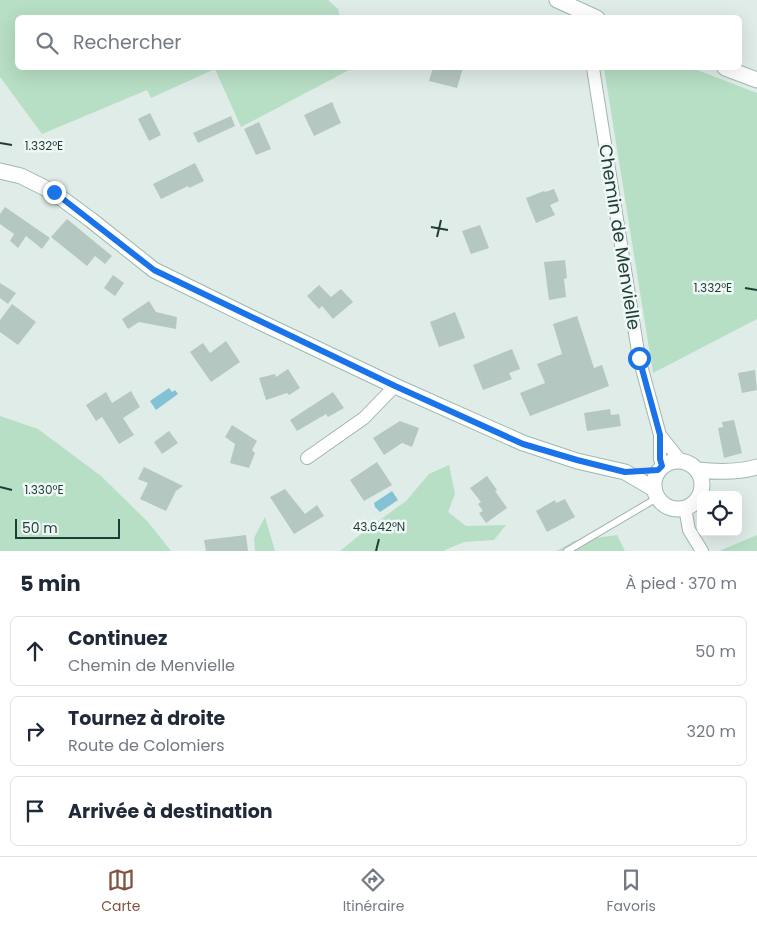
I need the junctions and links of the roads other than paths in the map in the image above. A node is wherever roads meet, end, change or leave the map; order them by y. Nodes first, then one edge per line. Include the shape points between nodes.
1 (557, 0) edge
2 (583, 12) edge
3 (593, 70) edge
4 (730, 70) edge
5 (757, 80) edge
6 (0, 171) edge
7 (395, 386) junction
8 (660, 435) junction
9 (307, 458) dead end
10 (680, 460) junction
11 (660, 468) junction
12 (697, 470) junction
13 (753, 470) edge
14 (625, 472) junction
15 (701, 491) joint
16 (656, 493) junction
17 (697, 497) edge
18 (686, 508) junction
19 (567, 551) edge
20 (702, 551) edge

1 - 2 street
3 - 8 street, Chemin de Menvielle via 639,358
4 - 5 street
6 - 7 street via 21,176 54,192 154,270
7 - 9 street via 364,418
7 - 14 street via 523,444
8 - 10 street, Chemin de Menvielle
8 - 11 street, Chemin de Menvielle
10 - 11 street via 668,462
10 - 12 street
11 - 14 street
11 - 16 street via 655,476
12 - 13 street
12 - 15 street via 701,476
13 - 15 street
14 - 16 street
16 - 18 street via 670,508
16 - 19 lane
17 - 18 street
18 - 20 street via 690,530

